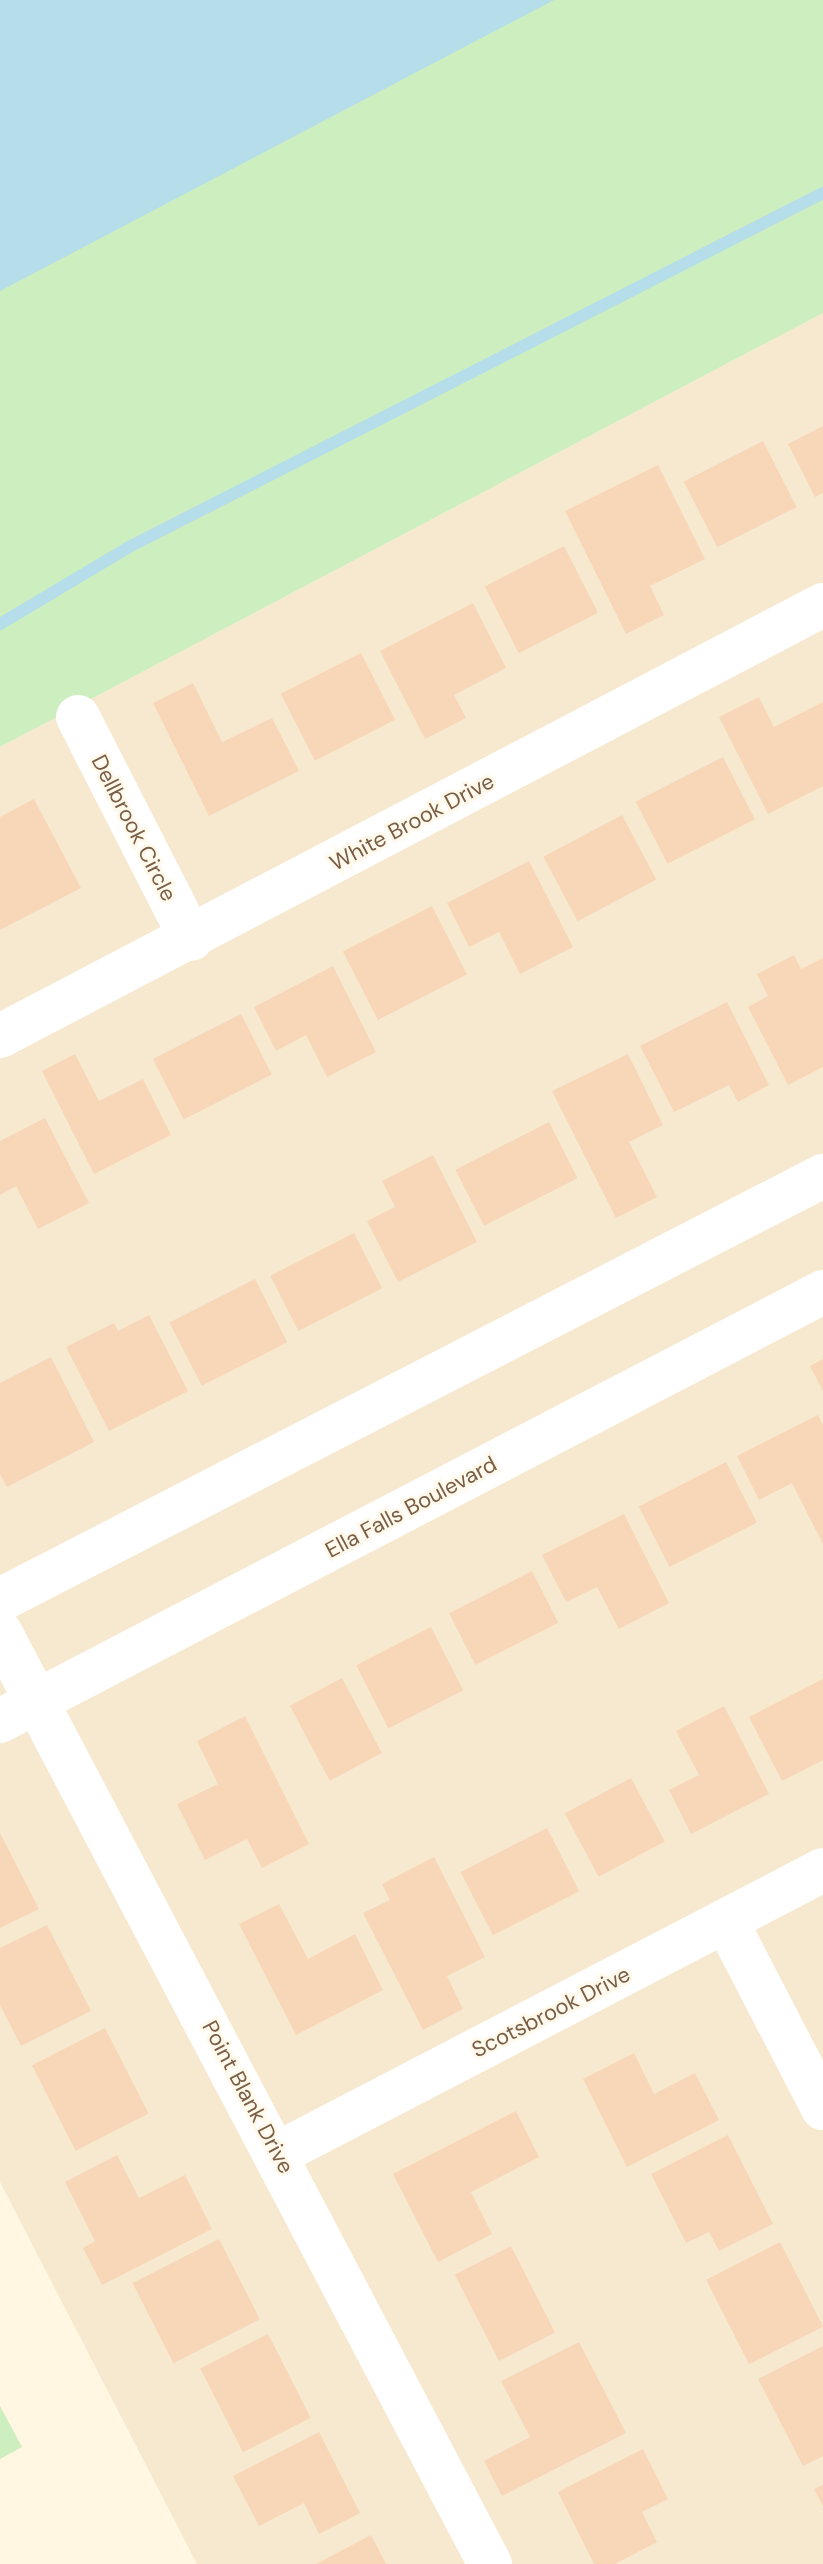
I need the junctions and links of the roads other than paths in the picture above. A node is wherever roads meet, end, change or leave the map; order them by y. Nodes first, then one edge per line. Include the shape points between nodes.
1 (823, 605) edge
2 (78, 717) dead end
3 (191, 939) junction
4 (0, 1036) edge
5 (823, 1176) edge
6 (823, 1292) edge
7 (0, 1600) edge
8 (0, 1632) edge
9 (18, 1711) edge
10 (823, 1870) edge
11 (726, 1921) junction
12 (823, 2108) edge
13 (279, 2153) junction
14 (490, 2564) edge

1 - 3 street, White Brook Drive
2 - 3 street, Dellbrook Circle
3 - 4 street, White Brook Drive
5 - 7 street
6 - 9 street, Ella Falls Boulevard
8 - 9 street, Point Blank Drive
9 - 13 street, Point Blank Drive
10 - 11 street, Scotsbrook Drive
11 - 12 street
11 - 13 street, Scotsbrook Drive
13 - 14 street, Point Blank Drive

